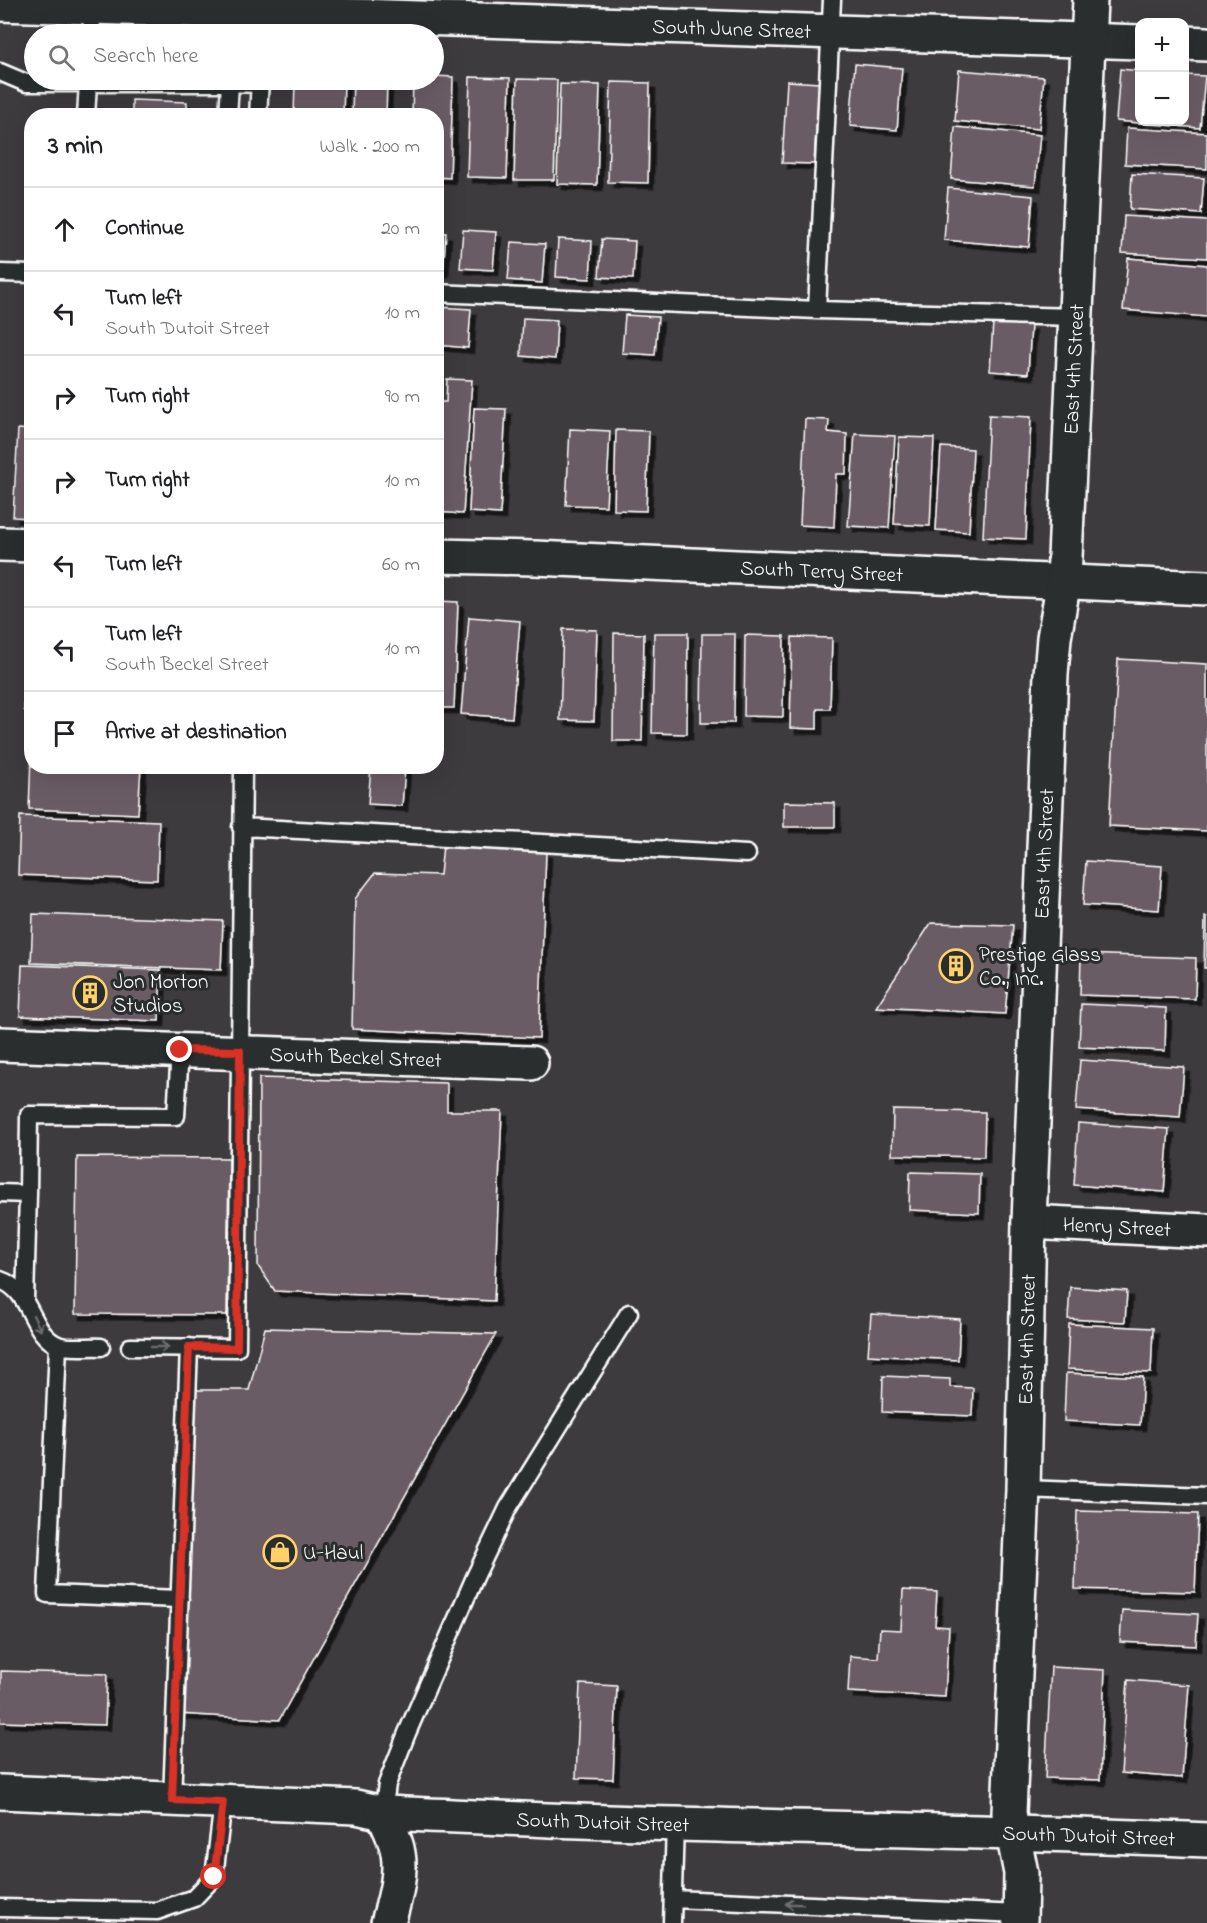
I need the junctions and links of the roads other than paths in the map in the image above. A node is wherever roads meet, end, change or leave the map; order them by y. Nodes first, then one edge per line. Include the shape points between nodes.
1 (1090, 0) edge
2 (0, 4) edge
3 (262, 16) edge
4 (832, 16) edge
5 (92, 21) edge
6 (1089, 40) junction
7 (1135, 42) edge
8 (1189, 44) edge
9 (1207, 44) edge
10 (0, 72) edge
11 (24, 82) edge
12 (87, 90) edge
13 (230, 90) edge
14 (259, 90) edge
15 (86, 108) edge
16 (228, 108) edge
17 (258, 108) edge
18 (0, 273) edge
19 (24, 274) edge
20 (444, 293) edge
21 (817, 310) junction
22 (1077, 317) junction
23 (0, 544) edge
24 (24, 545) edge
25 (444, 556) edge
26 (1064, 580) junction
27 (1207, 588) edge
28 (243, 774) edge
29 (241, 827) junction
30 (747, 854) dead end
31 (0, 1044) edge
32 (180, 1050) junction
33 (240, 1051) junction
34 (531, 1062) dead end
35 (0, 1193) edge
36 (28, 1194) junction
37 (1029, 1222) junction
38 (1207, 1232) edge
39 (0, 1280) edge
40 (26, 1301) junction
41 (629, 1313) dead end
42 (58, 1346) junction
43 (101, 1347) dead end
44 (130, 1347) dead end
45 (189, 1347) junction
46 (1023, 1489) junction
47 (1207, 1496) edge
48 (180, 1599) junction
49 (0, 1792) edge
50 (172, 1800) junction
51 (223, 1802) junction
52 (383, 1813) junction
53 (675, 1824) junction
54 (1013, 1834) junction
55 (1207, 1840) edge
56 (673, 1899) junction
57 (0, 1908) edge
58 (1020, 1919) edge
59 (388, 1923) edge
60 (672, 1923) edge

1 - 6 street, East 4th Street
2 - 5 street, South June Street
3 - 4 street, South June Street
3 - 5 street, South June Street
4 - 6 street, South June Street
4 - 21 lane
6 - 7 street, South June Street
6 - 22 street, East 4th Street
8 - 9 street
10 - 11 lane
12 - 15 lane
13 - 16 lane
14 - 17 lane
18 - 19 lane
20 - 21 lane
21 - 22 lane
22 - 26 street, East 4th Street
23 - 24 street
25 - 26 street, South Terry Street
26 - 27 street, South Terry Street
26 - 37 street, East 4th Street via 1051,674
28 - 29 lane
29 - 30 lane
29 - 33 lane
31 - 32 street, South Beckel Street
32 - 33 street, South Beckel Street
32 - 36 lane via 176,1116 29,1115
33 - 34 street, South Beckel Street
33 - 45 lane via 237,1348
35 - 36 lane
36 - 40 lane
37 - 38 street, Henry Street
37 - 46 street, East 4th Street
39 - 40 lane via 9,1283
40 -> 42 lane via 42,1332
41 - 52 lane via 508,1508 407,1733 387,1784
42 - 43 lane
42 - 48 lane via 47,1594
44 -> 45 lane
45 - 48 lane
46 - 47 lane
46 - 54 street, East 4th Street via 1009,1813
48 - 50 lane
49 - 50 street, South Dutoit Street
50 - 51 street, South Dutoit Street
51 - 52 street, South Dutoit Street via 356,1808
51 - 57 lane via 214,1877 194,1899 157,1911
52 - 53 street, South Dutoit Street
52 - 59 street via 398,1850 399,1866
53 - 54 street, South Dutoit Street
53 - 56 lane
54 - 55 street, South Dutoit Street
54 - 58 street, East 4th Street via 1021,1874
58 -> 56 lane
56 - 60 lane

